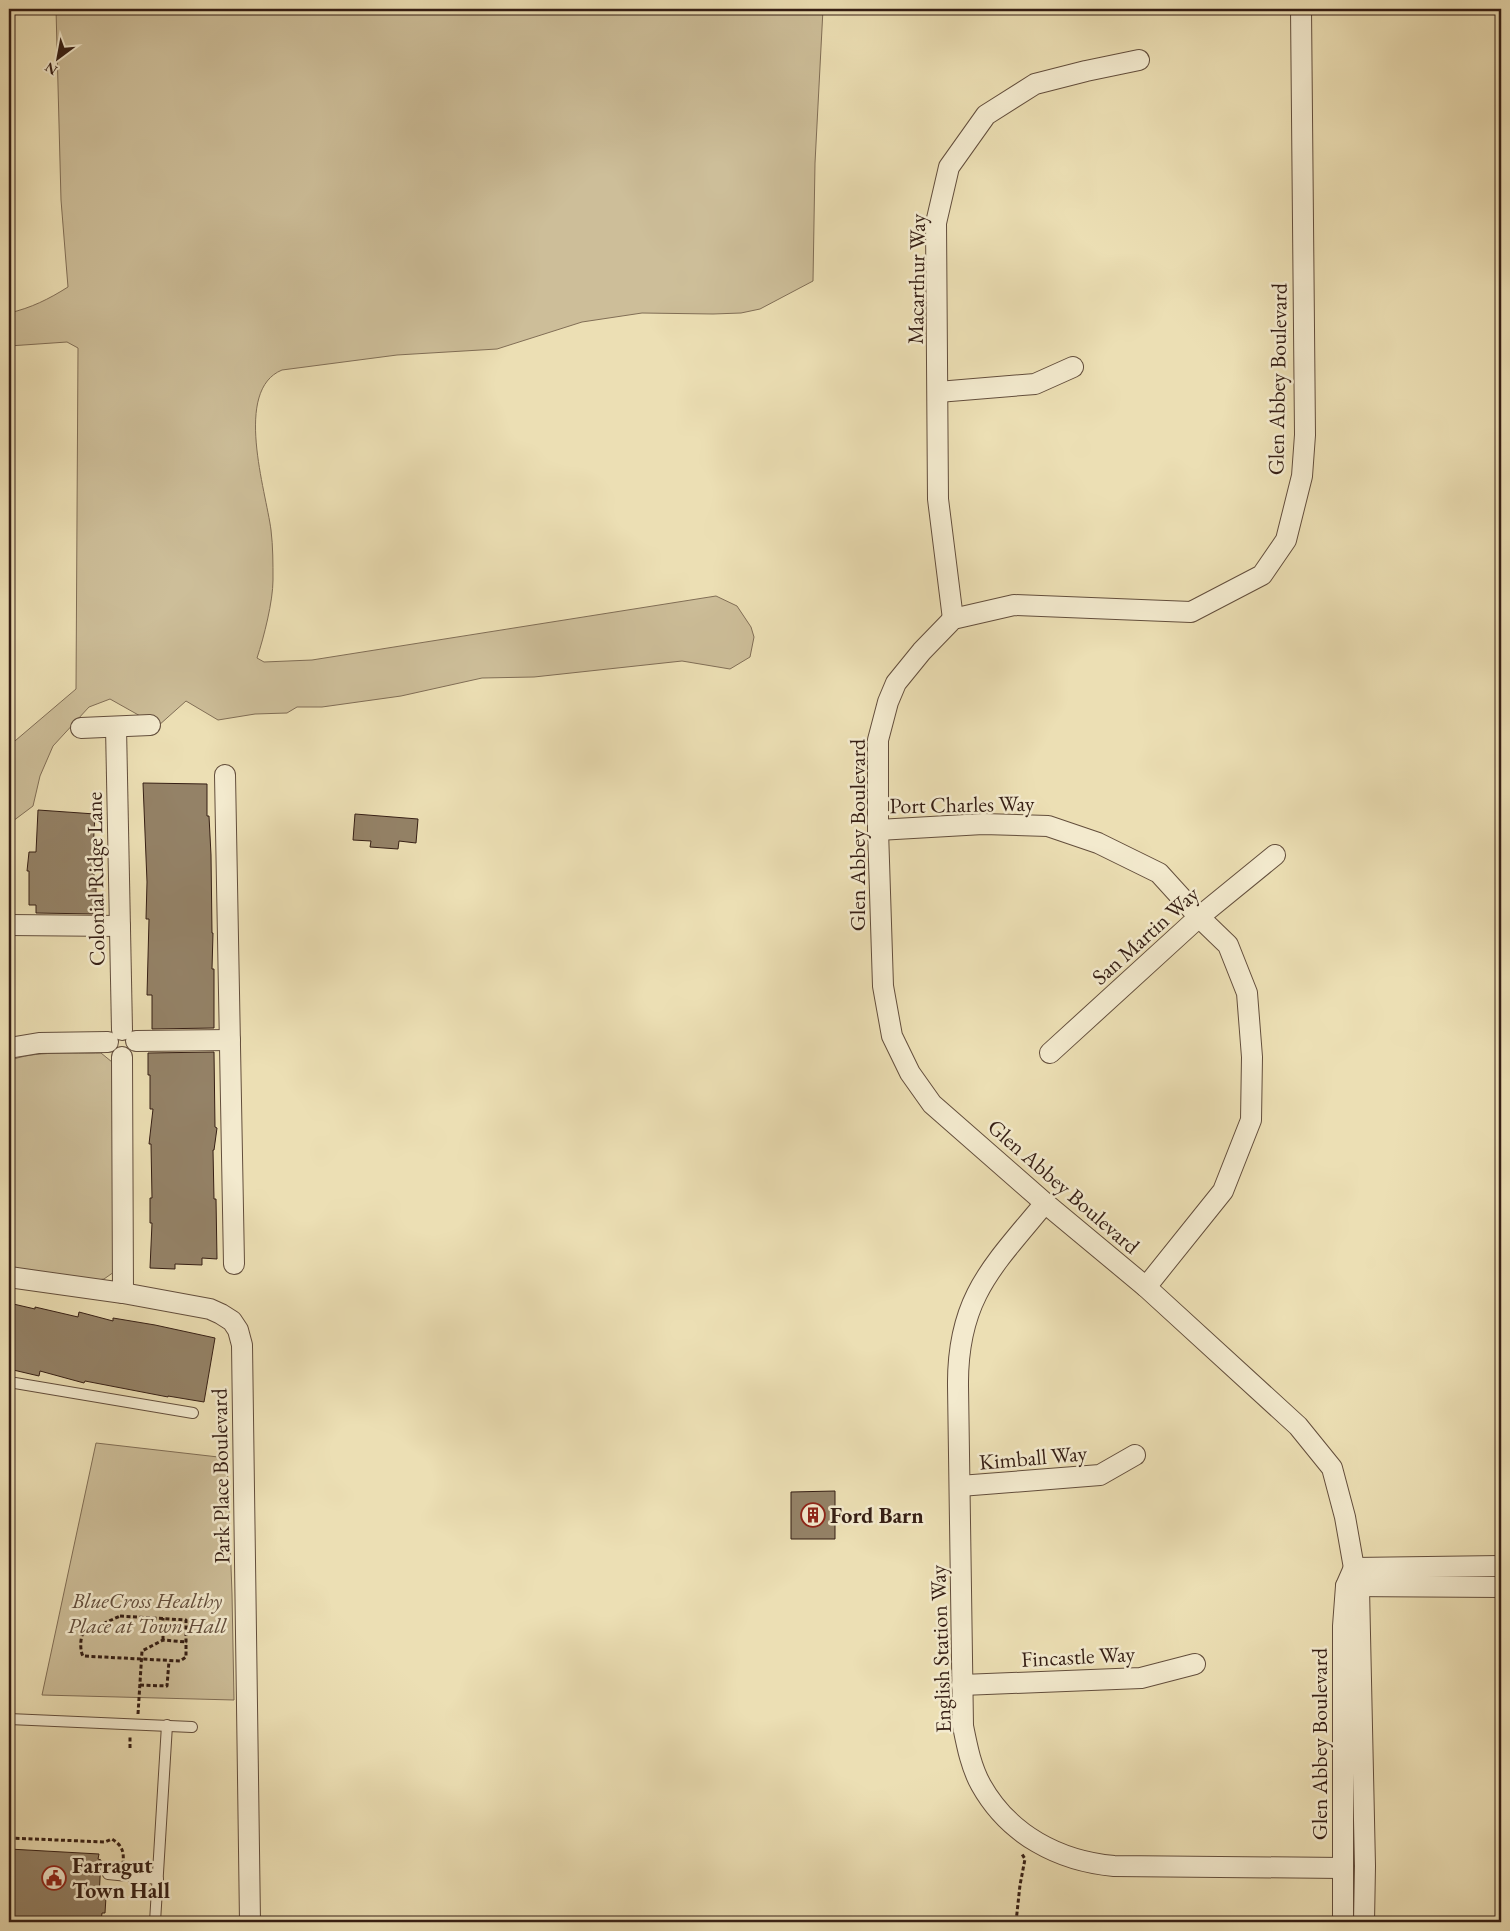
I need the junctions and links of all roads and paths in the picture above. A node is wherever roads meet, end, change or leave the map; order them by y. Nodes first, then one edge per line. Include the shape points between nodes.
1 (1301, 9) edge
2 (1139, 60) dead end
3 (1073, 366) dead end
4 (938, 392) junction
5 (953, 619) junction
6 (150, 725) dead end
7 (116, 726) junction
8 (81, 728) dead end
9 (225, 775) dead end
10 (878, 830) junction
11 (1275, 855) dead end
12 (1199, 917) junction
13 (9, 925) edge
14 (120, 926) junction
15 (122, 1038) junction
16 (230, 1040) junction
17 (9, 1048) edge
18 (1050, 1053) dead end
19 (1045, 1204) junction
20 (234, 1264) dead end
21 (9, 1277) edge
22 (1146, 1287) junction
23 (123, 1293) junction
24 (9, 1382) edge
25 (193, 1413) dead end
26 (1135, 1455) dead end
27 (960, 1486) junction
28 (1501, 1566) edge
29 (1353, 1581) junction
30 (1501, 1587) edge
31 (163, 1618) junction
32 (163, 1640) junction
33 (187, 1642) junction
34 (141, 1659) junction
35 (169, 1661) junction
36 (1195, 1664) dead end
37 (140, 1685) junction
38 (962, 1685) junction
39 (9, 1719) edge
40 (134, 1724) junction
41 (167, 1725) junction
42 (192, 1727) dead end
43 (130, 1748) dead end
44 (9, 1838) edge
45 (1021, 1851) dead end
46 (1343, 1868) junction
47 (108, 1874) dead end
48 (122, 1875) junction
49 (158, 1879) junction
50 (155, 1922) edge
51 (250, 1922) edge
52 (1016, 1922) edge
53 (1343, 1922) edge
54 (1364, 1922) edge

1 - 5 street, Glen Abbey Boulevard via 1305,435 1302,476 1286,540 1262,575 1191,612 1014,605
2 - 4 street, Macarthur Way via 1035,84 986,115 949,167 936,223
3 - 4 street via 1035,384
4 - 5 street, Macarthur Way via 938,499
5 - 10 street, Glen Abbey Boulevard via 922,651 888,702 878,740
6 - 7 street
7 - 8 street
7 - 14 street, Colonial Ridge Lane
9 - 16 street
10 - 12 street, Port Charles Way via 983,824 1048,826 1098,844 1159,873
10 - 19 street, Glen Abbey Boulevard via 883,986 892,1036 910,1073 932,1104
11 - 12 street, San Martin Way
12 - 18 street, San Martin Way
12 - 22 street, Port Charles Way via 1228,945 1247,993 1252,1057 1251,1120 1223,1190
13 - 14 street
14 - 15 street, Colonial Ridge Lane
15 - 16 street
15 - 17 street
15 - 23 street via 111,1052 122,1057
16 - 20 street
19 - 22 street, Glen Abbey Boulevard
19 - 27 street, English Station Way via 993,1266 970,1306 963,1329 958,1370
21 - 23 street, Park Place Boulevard
22 - 29 street, Glen Abbey Boulevard via 1298,1426 1332,1468 1345,1517
23 - 51 street, Park Place Boulevard via 222,1314 232,1320 241,1338
24 - 25 lane
26 - 27 street, Kimball Way via 1100,1475
27 - 38 street, English Station Way
28 - 29 street
29 - 30 street
29 - 46 street, Glen Abbey Boulevard via 1343,1626
29 - 54 street, Glen Abbey Boulevard via 1365,1866
31 - 32 path
31 - 33 path via 186,1620
31 - 34 path via 120,1616 81,1636 81,1652 86,1658
32 - 33 path
32 - 34 path via 143,1650
33 - 35 path via 184,1659
34 - 35 path
34 - 37 path
35 - 37 path via 167,1686
36 - 38 street, Fincastle Way via 1141,1678
37 - 40 path
38 - 46 street, English Station Way via 963,1726 980,1784 1017,1828 1055,1852 1076,1861 1114,1866
39 - 40 lane
40 - 41 lane
40 - 43 path
41 - 42 lane
41 - 49 lane
44 - 48 path via 105,1842 112,1839 120,1844 124,1853
45 - 52 path via 1025,1859
46 - 53 street, Glen Abbey Boulevard
47 - 48 lane
48 - 49 lane
49 - 50 lane

